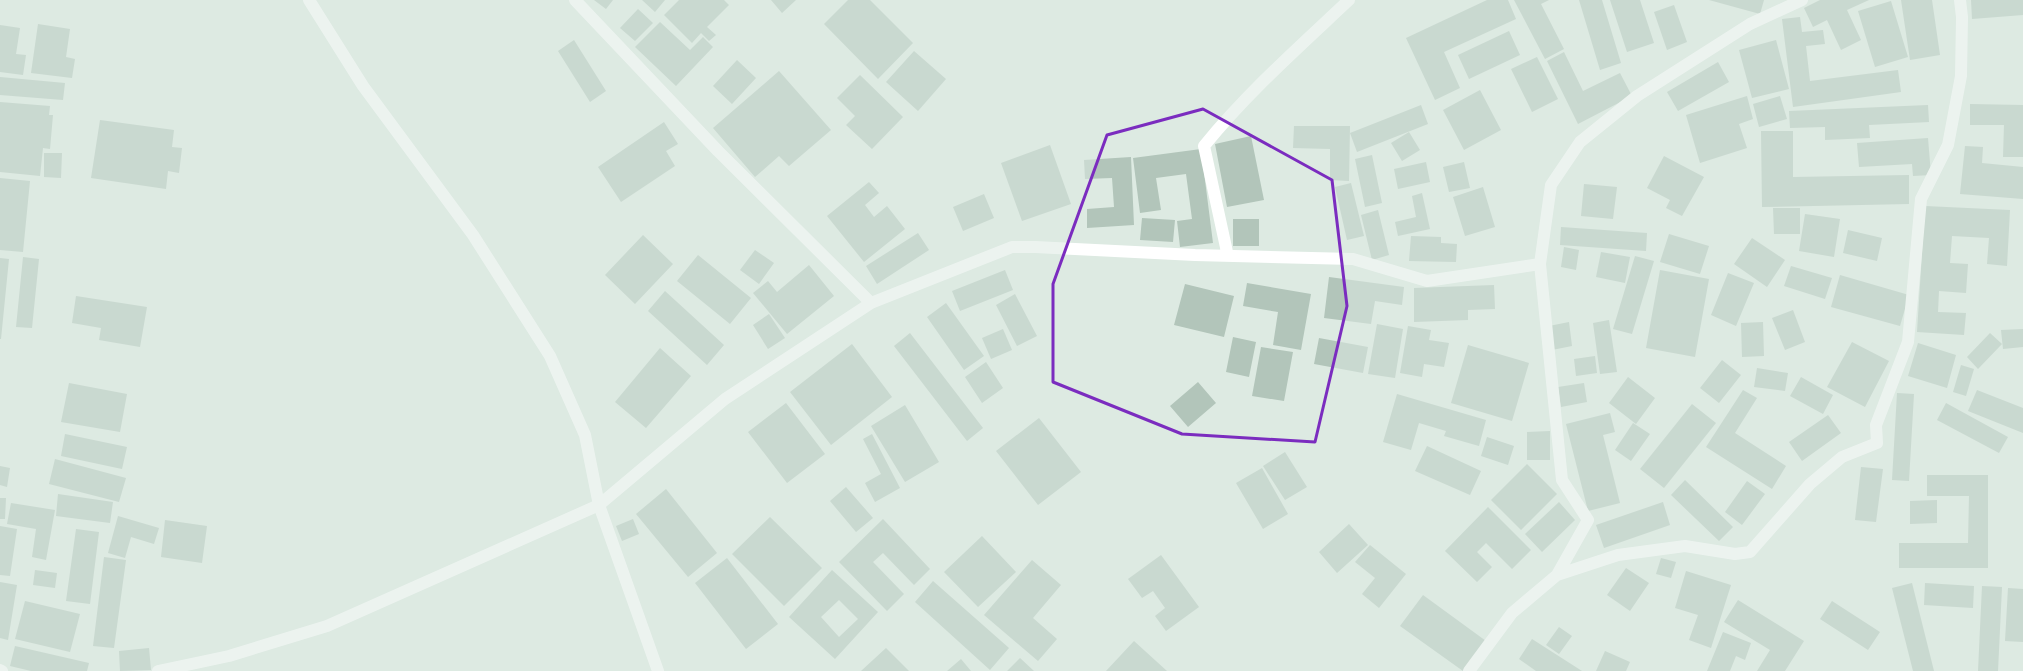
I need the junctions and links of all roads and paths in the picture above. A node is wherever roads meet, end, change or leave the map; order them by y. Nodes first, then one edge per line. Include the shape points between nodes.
1 (309, 0) edge
2 (576, 0) edge
3 (1349, 0) edge
4 (1802, 0) edge
5 (1960, 0) edge
6 (1115, 251) junction
7 (1227, 252) junction
8 (1195, 255) junction
9 (1540, 264) junction
10 (872, 303) junction
11 (598, 505) junction
12 (1557, 575) junction
13 (158, 671) edge
14 (658, 671) edge
15 (1469, 671) edge

1 - 11 street via 363,86 473,235 550,356 585,435
2 - 10 street via 718,151
3 - 7 street via 1228,116 1204,146
4 - 9 street via 1750,24 1637,96 1580,142 1551,185
5 - 12 street via 1961,76 1948,145 1921,199 1908,342 1876,425 1877,443 1836,461 1810,484 1750,552 1735,554 1685,546 1618,555
6 - 7 street
6 - 8 street
6 - 10 street via 1012,247
7 - 8 street
8 - 9 street via 1353,259 1427,281
9 - 12 street via 1562,480 1588,520
10 - 11 street via 725,399
11 - 13 street via 327,626 229,656
11 - 14 street
12 - 15 street via 1512,613

